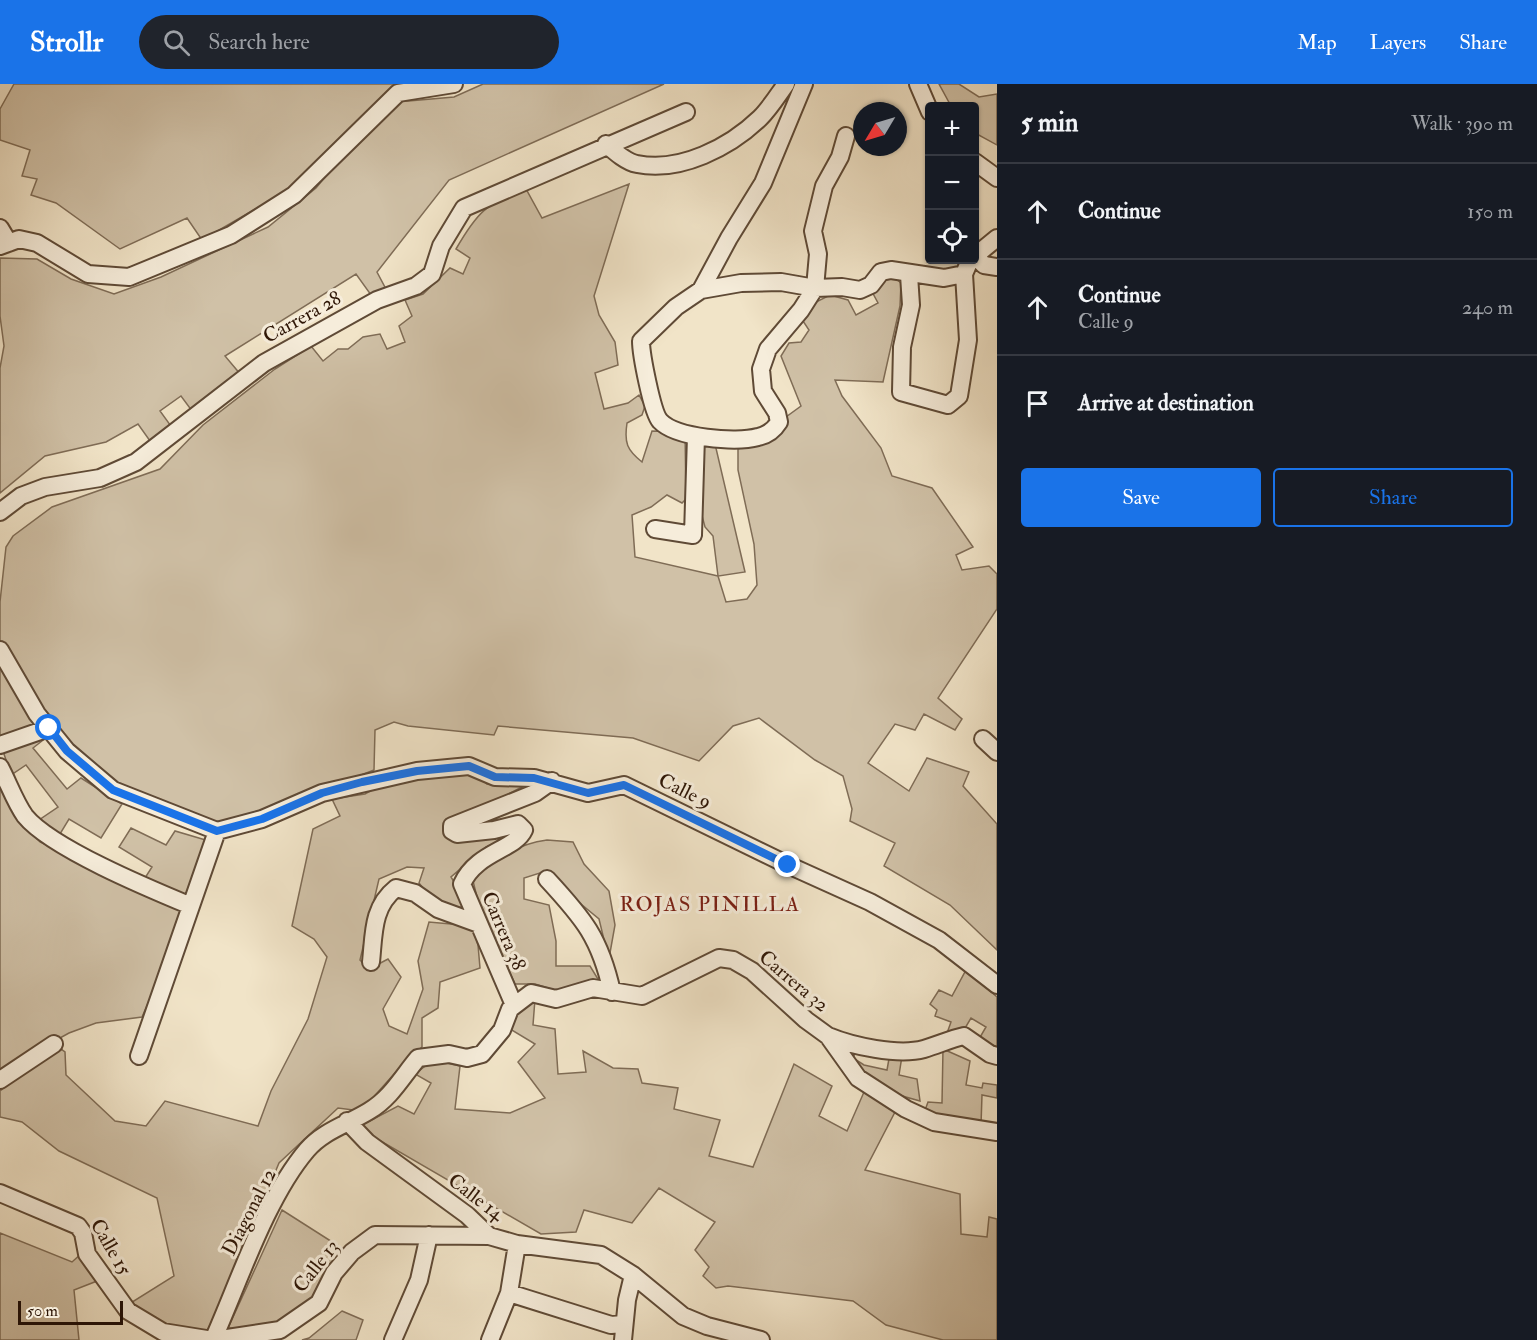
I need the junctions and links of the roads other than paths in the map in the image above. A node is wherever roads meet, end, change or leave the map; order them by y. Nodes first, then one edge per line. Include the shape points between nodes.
1 (454, 84) edge
2 (786, 84) edge
3 (804, 84) edge
4 (918, 84) edge
5 (926, 102) edge
6 (686, 112) dead end
7 (846, 136) dead end
8 (606, 144) junction
9 (979, 165) edge
10 (997, 178) edge
11 (0, 228) edge
12 (997, 238) edge
13 (5, 244) edge
14 (979, 253) edge
15 (979, 260) edge
16 (967, 267) edge
17 (997, 267) edge
18 (909, 275) junction
19 (815, 288) junction
20 (701, 290) junction
21 (696, 436) junction
22 (0, 512) edge
23 (655, 529) dead end
24 (0, 650) edge
25 (49, 728) junction
26 (982, 740) dead end
27 (0, 746) edge
28 (997, 752) edge
29 (0, 766) edge
30 (552, 781) junction
31 (217, 831) junction
32 (548, 879) dead end
33 (191, 906) junction
34 (479, 924) junction
35 (371, 962) dead end
36 (997, 985) edge
37 (612, 992) junction
38 (514, 1005) junction
39 (828, 1035) junction
40 (54, 1044) dead end
41 (139, 1056) dead end
42 (997, 1056) edge
43 (0, 1080) edge
44 (347, 1121) junction
45 (997, 1132) edge
46 (0, 1193) edge
47 (429, 1235) junction
48 (489, 1236) junction
49 (517, 1244) junction
50 (633, 1275) junction
51 (509, 1293) junction
52 (623, 1332) edge
53 (213, 1340) edge
54 (393, 1340) edge
55 (490, 1340) edge
56 (761, 1340) edge

1 - 13 street via 398,93 294,195 231,235 129,277 88,274 37,243 19,239
2 - 8 street via 761,117 704,155 669,166 636,164
3 - 20 street via 763,183
4 - 5 street
6 - 8 street, Carrera 28
7 - 19 street via 824,186 815,222
8 - 22 street, Carrera 28 via 464,208 446,235 432,274 416,286 377,300 264,363 136,462 100,478 45,487 21,496
9 - 10 street
11 - 13 street
12 - 14 street
15 - 17 street
16 - 18 street via 944,278
16 - 18 street via 968,340 959,396 948,405 901,392 902,346 911,305
18 - 19 street via 891,270 881,272 871,285 860,290
19 - 20 street via 781,282
19 - 21 street via 768,349 761,369 763,391 780,422 773,431 758,438
20 - 21 street via 676,307 641,341 656,415 662,423
21 - 23 street via 693,535
24 - 25 street
25 - 27 street
25 - 31 street via 67,751 113,790
26 - 28 street
29 - 33 street via 24,814 41,833
30 - 31 street, Calle 9 via 495,777 469,766 417,771 322,793 262,819
30 - 34 street, Carrera 38 via 535,793 452,826 457,834 518,824 524,830 520,838 467,872 462,884
30 - 36 street, Calle 9 via 588,793 624,785 870,902 939,940
31 - 33 street
32 - 37 street via 587,923 605,959
33 - 41 street
34 - 35 street via 396,888 382,899
34 - 38 street, Carrera 38
37 - 38 street, Carrera 32 via 592,988 556,999 531,993
37 - 39 street, Carrera 32 via 642,996 719,958 733,960 752,971
38 - 44 street via 502,1030 482,1054 467,1058 449,1054 418,1058 395,1091 368,1112
39 - 42 street via 846,1043 888,1050 923,1050 964,1036
39 - 45 street, Carrera 32 via 858,1077 906,1109 934,1122
40 - 43 street
44 - 48 street, Calle 14 via 367,1142 467,1215
44 - 53 street, Diagonal 12 via 307,1149 286,1182
46 - 53 street, Calle 15 via 78,1226 87,1254 128,1311 163,1332
47 - 48 street, Calle 13
47 - 53 street, Calle 13 via 375,1235 352,1252 334,1273 319,1303 280,1330
47 - 54 street via 419,1280 402,1297
48 - 49 street, Calle 14
49 - 50 street, Calle 14 via 601,1255
49 - 51 street
50 - 52 street
50 - 56 street, Calle 14 via 683,1316
51 - 52 street
51 - 55 street

